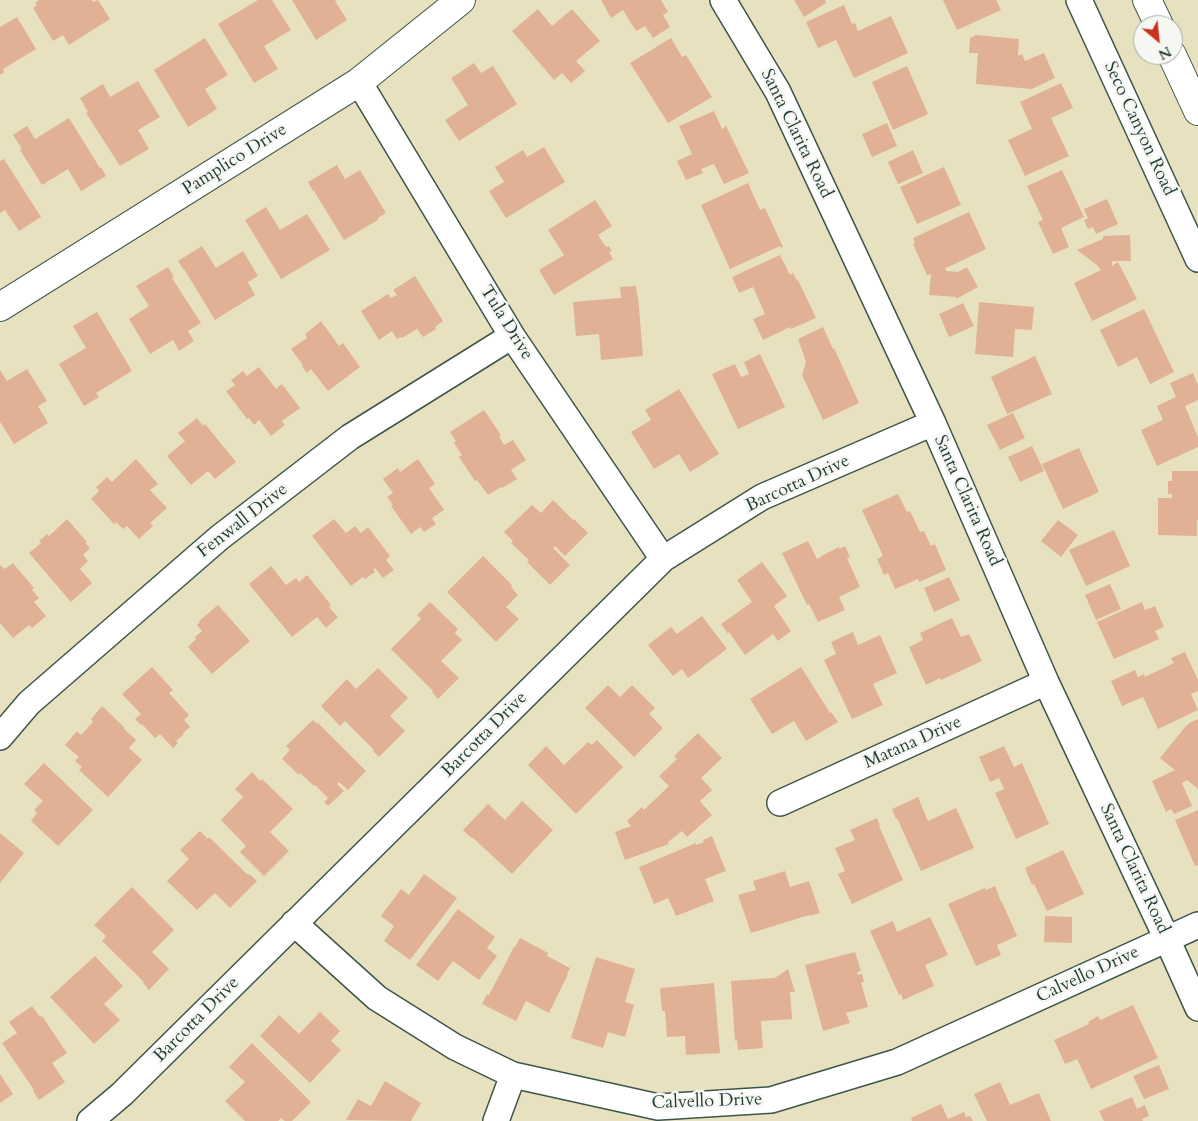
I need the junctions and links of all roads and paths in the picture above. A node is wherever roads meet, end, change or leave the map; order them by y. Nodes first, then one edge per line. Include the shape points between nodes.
1 (461, 0) edge
2 (724, 0) edge
3 (1079, 0) edge
4 (1147, 0) edge
5 (1154, 15) edge
6 (1177, 65) edge
7 (359, 82) junction
8 (1198, 111) edge
9 (1198, 259) edge
10 (0, 307) edge
11 (512, 336) junction
12 (933, 423) junction
13 (663, 559) junction
14 (1046, 682) junction
15 (0, 737) edge
16 (780, 803) dead end
17 (294, 924) junction
18 (1198, 925) edge
19 (1167, 939) junction
20 (1198, 1008) edge
21 (513, 1075) junction
22 (90, 1121) edge
23 (496, 1121) edge

1 - 7 street, Pamplico Drive
2 - 12 street, Santa Clarita Road via 778,92
3 - 9 street, Seco Canyon Road
4 - 5 street
6 - 8 street
7 - 10 street, Pamplico Drive
7 - 11 street, Tula Drive
11 - 13 street, Tula Drive
11 - 15 street, Fenwall Drive via 350,437 218,538 30,703
12 - 13 street, Barcotta Drive via 762,498
12 - 14 street, Santa Clarita Road
13 - 17 street, Barcotta Drive
14 - 16 street, Matana Drive
14 - 19 street, Santa Clarita Road
17 - 21 street, Calvello Drive via 377,998 455,1047
17 - 22 street, Barcotta Drive via 122,1094
18 - 19 street, Calvello Drive
19 - 20 street, Santa Clarita Road
19 - 21 street, Calvello Drive via 897,1062 771,1100 658,1107
21 - 23 street

